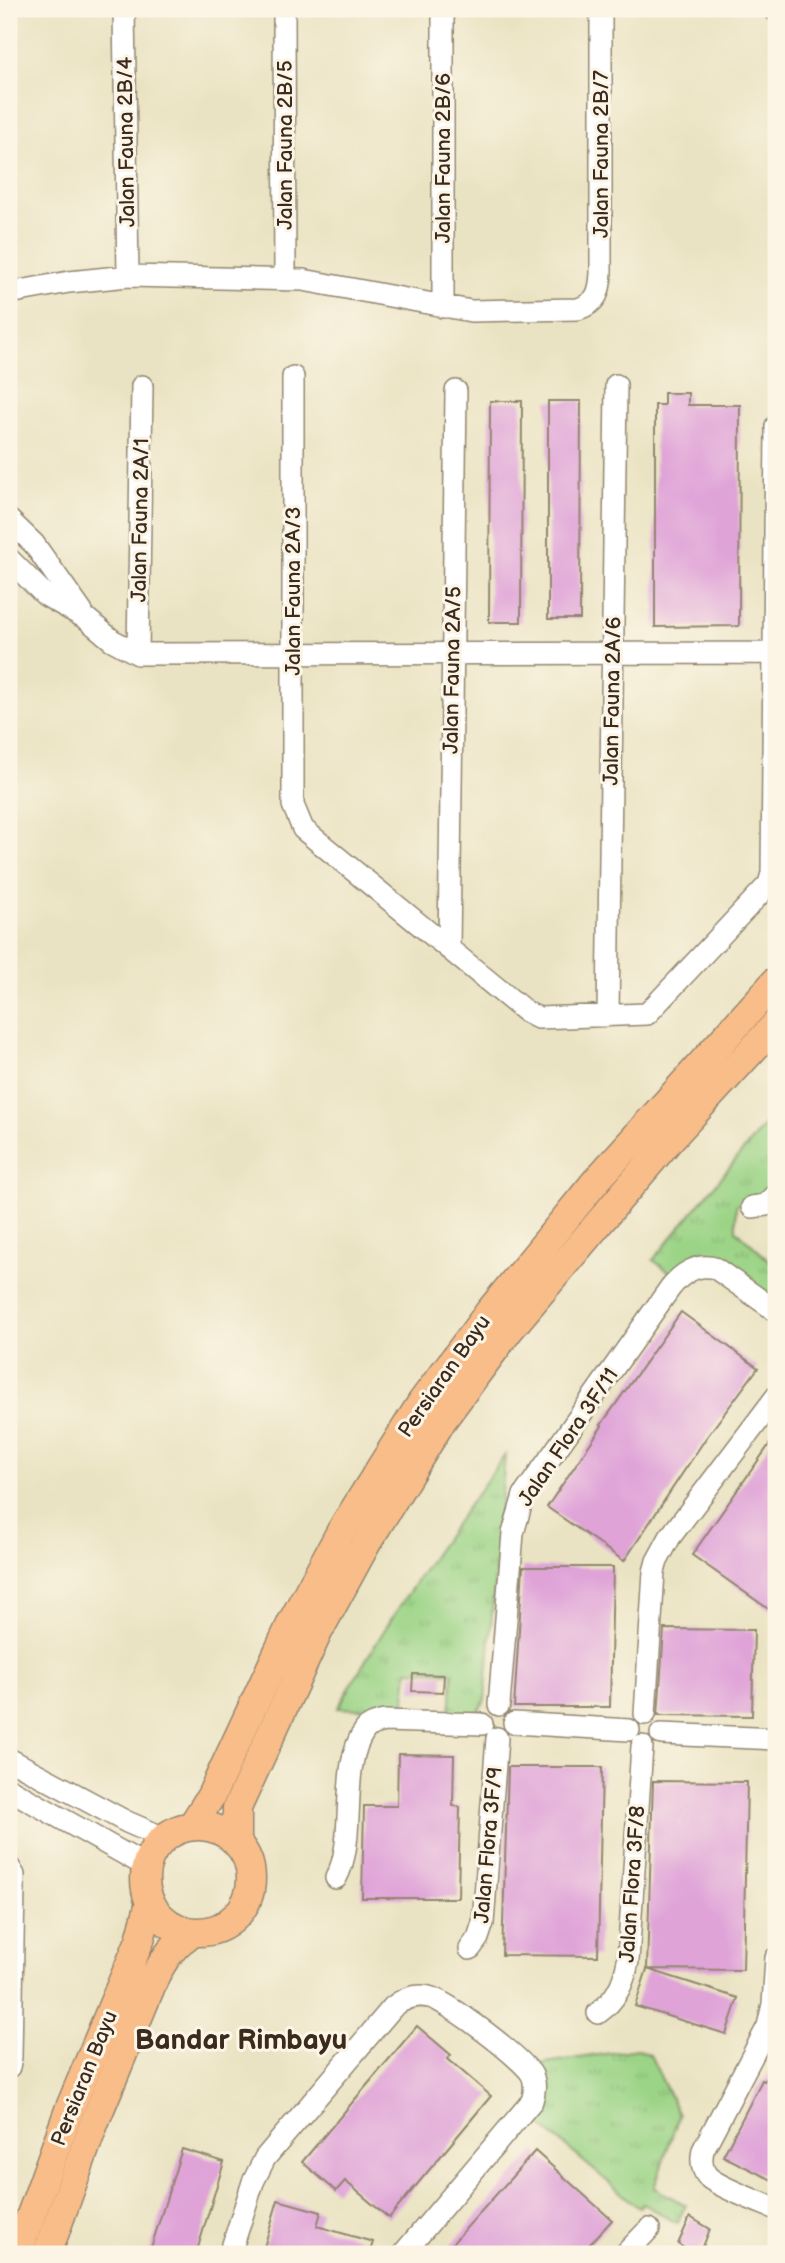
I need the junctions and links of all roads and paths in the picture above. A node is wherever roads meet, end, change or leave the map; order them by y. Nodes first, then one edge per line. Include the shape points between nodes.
1 (124, 9) edge
2 (284, 9) edge
3 (443, 9) edge
4 (601, 9) edge
5 (128, 276) junction
6 (285, 281) junction
7 (9, 293) edge
8 (443, 307) junction
9 (293, 377) dead end
10 (142, 386) dead end
11 (616, 386) dead end
12 (456, 391) dead end
13 (776, 426) edge
14 (9, 520) edge
15 (9, 559) edge
16 (88, 619) junction
17 (293, 653) junction
18 (453, 653) junction
19 (612, 653) junction
20 (775, 653) edge
21 (138, 654) junction
22 (774, 872) edge
23 (449, 949) junction
24 (776, 981) edge
25 (608, 1016) junction
26 (776, 1024) edge
27 (776, 1195) edge
28 (752, 1207) dead end
29 (776, 1311) edge
30 (776, 1397) edge
31 (499, 1706) junction
32 (645, 1714) junction
33 (514, 1723) junction
34 (490, 1731) junction
35 (660, 1734) junction
36 (635, 1738) junction
37 (776, 1739) edge
38 (9, 1759) edge
39 (9, 1789) edge
40 (192, 1826) junction
41 (164, 1838) junction
42 (237, 1843) junction
43 (146, 1866) junction
44 (11, 1871) edge
45 (336, 1878) dead end
46 (150, 1902) junction
47 (192, 1933) junction
48 (470, 1949) dead end
49 (776, 1958) edge
50 (598, 2013) dead end
51 (9, 2067) edge
52 (768, 2206) edge
53 (17, 2254) edge
54 (47, 2254) edge
55 (230, 2254) edge
56 (403, 2254) edge
57 (625, 2254) edge
58 (636, 2254) edge

1 - 5 street, Jalan Fauna 2B/4
2 - 6 street, Jalan Fauna 2B/5
3 - 8 street, Jalan Fauna 2B/6
4 - 8 street, Jalan Fauna 2B/7 via 601,273 596,298 578,309 471,311
5 - 6 street
5 - 7 street
6 - 8 street
9 - 17 street, Jalan Fauna 2A/3
10 - 21 street, Jalan Fauna 2A/1
11 - 19 street, Jalan Fauna 2A/6
12 - 18 street, Jalan Fauna 2A/5
13 - 20 street
14 - 16 street via 34,544
15 - 16 street via 45,595
16 - 21 street
17 - 18 street
17 - 21 street
17 - 23 street, Jalan Fauna 2A/3 via 293,805 303,829
18 - 19 street
18 - 23 street, Jalan Fauna 2A/5
19 - 20 street
19 - 25 street, Jalan Fauna 2A/6
20 - 22 street
22 - 25 street via 762,893 647,1014
23 - 25 street via 526,1012 538,1017
24 - 40 main road, Persiaran Bayu via 596,1181 422,1402 341,1531
26 - 42 main road, Persiaran Bayu via 610,1209 509,1330 443,1419 318,1632 237,1808
27 - 28 street via 765,1205
29 - 31 street, Jalan Flora 3F/11 via 727,1275 706,1266 681,1276 524,1495 513,1533
30 - 32 street via 670,1537 657,1561
31 - 33 street via 512,1713
31 - 34 street via 485,1713
32 - 35 street via 655,1718
32 - 36 street via 634,1719
33 - 34 street via 507,1735
33 - 36 street
34 - 45 street via 384,1721 365,1731 355,1752 345,1855
34 - 48 street, Jalan Flora 3F/9 via 483,1923
35 - 36 street via 654,1744
35 - 37 street
36 - 50 street, Jalan Flora 3F/8 via 628,1961 615,1997
38 - 41 street
39 - 43 street
40 - 41 main road
40 - 42 main road via 208,1826
41 - 43 main road
42 - 47 main road via 247,1858 249,1895 228,1924
43 - 46 main road
44 - 51 street
46 - 47 main road via 160,1917
46 - 53 main road, Persiaran Bayu via 140,1940 69,2110
47 - 54 main road, Persiaran Bayu via 168,1953 156,1974 95,2121
49 - 52 street via 768,2026 701,2158 709,2178
55 - 56 street via 265,2158 393,2007 411,1997 433,1997 524,2064 535,2093
57 - 58 street via 649,2228

